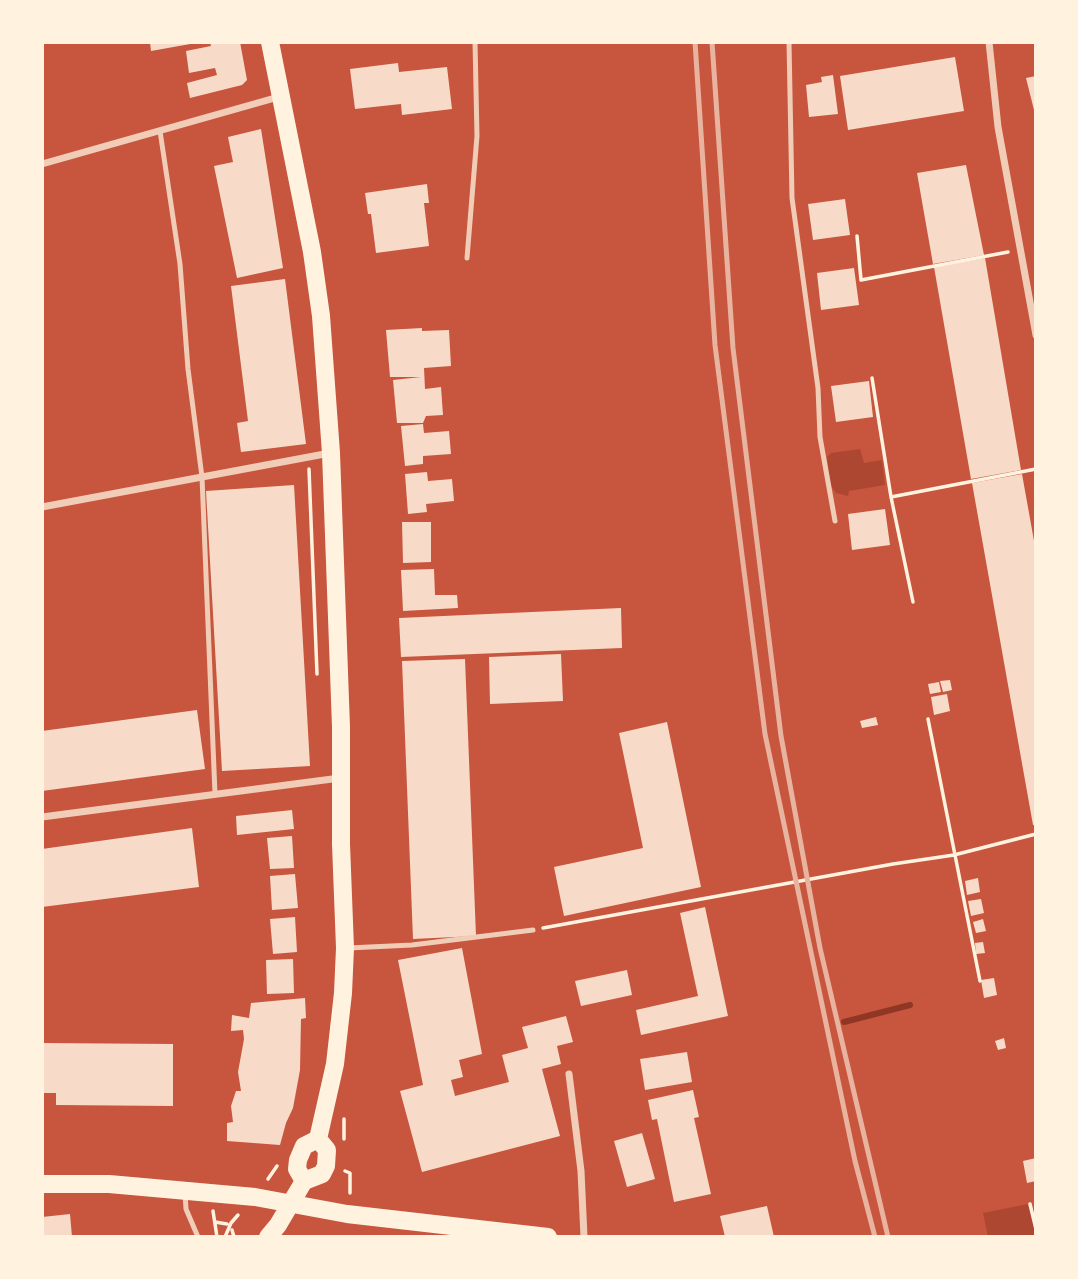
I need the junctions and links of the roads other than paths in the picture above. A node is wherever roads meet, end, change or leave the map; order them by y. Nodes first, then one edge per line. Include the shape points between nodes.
1 (270, 42) edge
2 (475, 42) edge
3 (789, 42) edge
4 (989, 42) edge
5 (282, 96) junction
6 (160, 131) junction
7 (42, 164) edge
8 (467, 258) dead end
9 (1036, 335) edge
10 (331, 453) junction
11 (202, 477) junction
12 (42, 507) edge
13 (835, 521) dead end
14 (342, 778) junction
15 (215, 794) junction
16 (42, 817) edge
17 (533, 930) road end
18 (345, 948) junction
19 (569, 1074) dead end
20 (318, 1139) junction
21 (304, 1181) junction
22 (42, 1184) edge
23 (185, 1189) junction
24 (291, 1203) junction
25 (502, 1234) edge
26 (198, 1237) edge
27 (268, 1237) edge
28 (548, 1237) edge
29 (584, 1237) edge

1 - 5 main road
2 - 8 lane via 477,136
3 - 13 lane via 792,198 818,388 820,437
4 - 9 street via 998,127
5 - 6 street
5 - 10 main road via 321,316
6 - 7 street
6 - 11 lane via 180,264
10 - 11 street
10 - 14 main road
11 - 12 street
11 - 15 lane
14 - 15 street
14 - 18 main road
15 - 16 street
17 - 18 lane
18 - 20 main road via 337,1051
19 - 29 street
20 - 21 main road via 304,1146 298,1160
20 - 21 main road via 327,1150 326,1167 322,1174
21 - 24 main road
22 - 23 main road
23 - 24 main road
23 - 26 lane via 186,1209
24 - 25 main road
24 - 27 main road
25 - 28 main road

